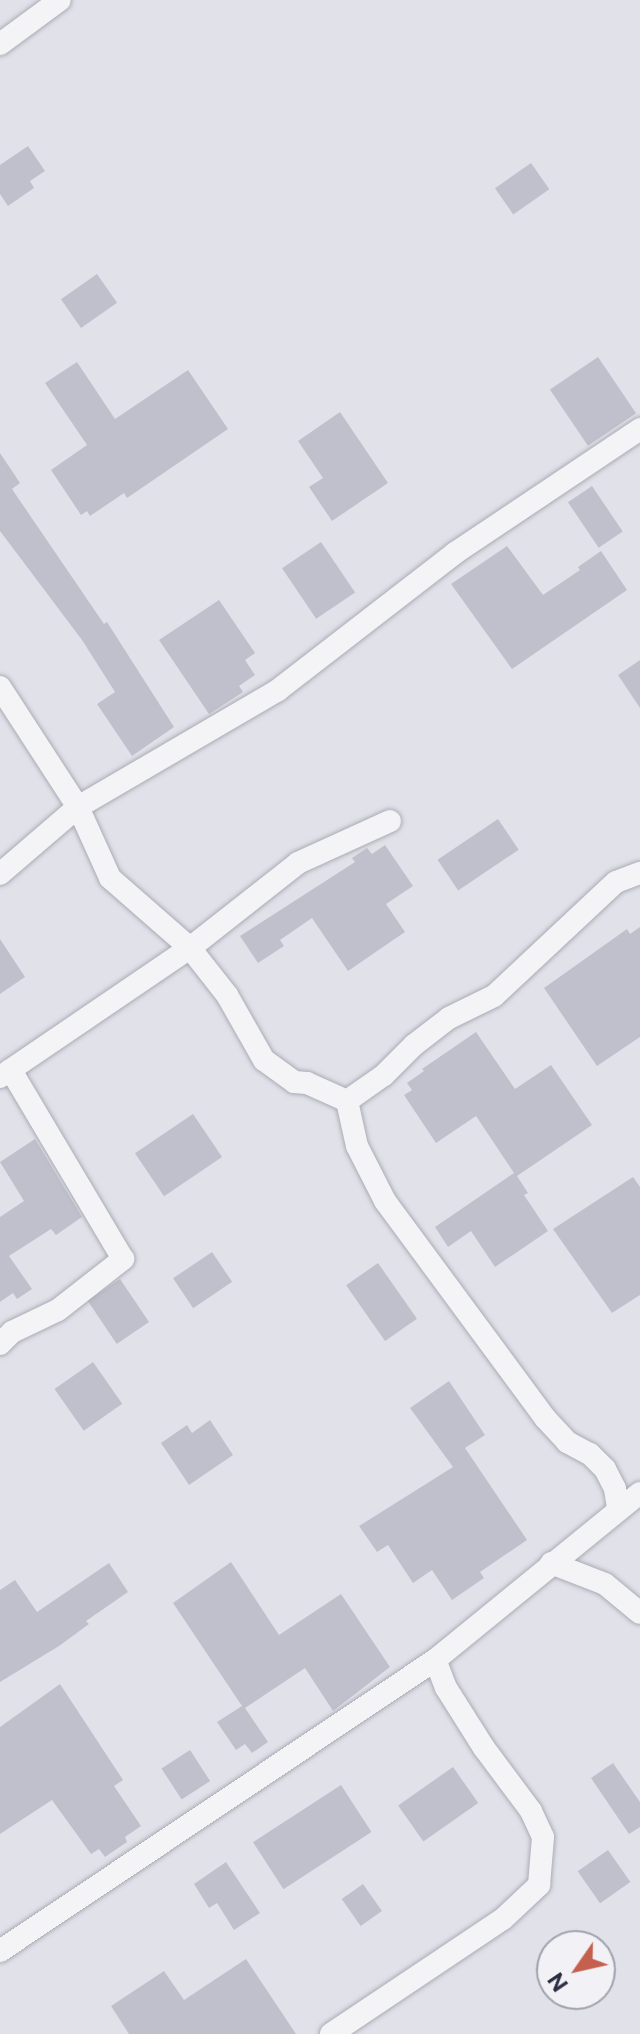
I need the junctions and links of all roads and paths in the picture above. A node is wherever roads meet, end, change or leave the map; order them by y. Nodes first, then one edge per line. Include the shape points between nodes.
1 (60, 0) edge
2 (0, 44) edge
3 (640, 429) edge
4 (0, 687) edge
5 (78, 807) junction
6 (390, 821) dead end
7 (640, 873) edge
8 (0, 874) edge
9 (190, 948) junction
10 (5, 1074) edge
11 (347, 1101) junction
12 (0, 1344) edge
13 (640, 1493) edge
14 (618, 1509) junction
15 (551, 1563) junction
16 (640, 1613) edge
17 (435, 1660) junction
18 (0, 1951) edge
19 (331, 2034) edge

1 - 2 street
3 - 5 street via 455,553 278,690
4 - 5 street
5 - 8 street
5 - 9 street via 110,878
6 - 9 street via 298,863
7 - 11 street via 616,882 494,996 449,1018
9 - 10 street
9 - 11 street via 227,995 264,1060 294,1082
10 - 12 street via 123,1259 58,1310 12,1332
11 - 14 street via 357,1146 385,1201 545,1418 567,1442 605,1469
13 - 14 street
14 - 15 street
15 - 16 street via 605,1584
15 - 17 street
17 - 18 street
17 - 19 street via 446,1688 484,1748 531,1811 543,1837 539,1885 503,1919

